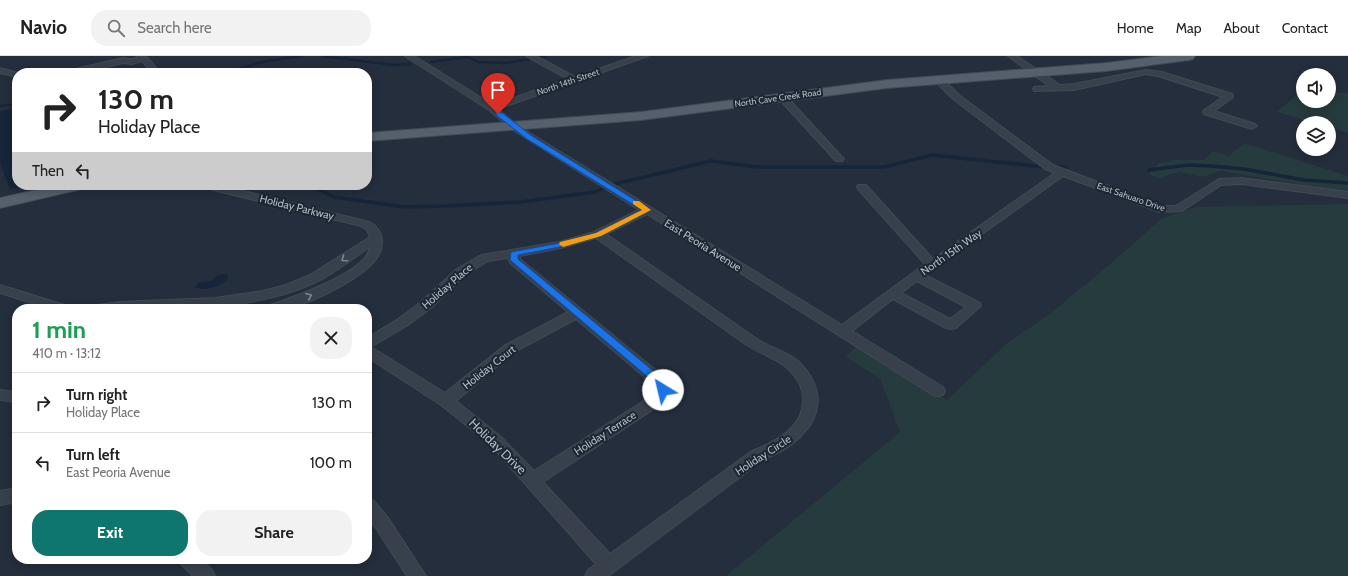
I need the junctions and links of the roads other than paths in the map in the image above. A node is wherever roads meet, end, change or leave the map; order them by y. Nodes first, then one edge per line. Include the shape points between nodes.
1 (131, 56) edge
2 (409, 56) edge
3 (530, 56) edge
4 (644, 56) edge
5 (1012, 56) edge
6 (1148, 56) edge
7 (1190, 56) edge
8 (142, 57) edge
9 (124, 61) junction
10 (1160, 61) junction
11 (92, 68) edge
12 (151, 68) edge
13 (0, 70) edge
14 (1035, 72) junction
15 (12, 74) edge
16 (575, 80) junction
17 (939, 80) junction
18 (1058, 88) junction
19 (1037, 89) dead end
20 (783, 98) junction
21 (492, 108) junction
22 (513, 126) junction
23 (1252, 126) dead end
24 (372, 137) edge
25 (840, 159) dead end
26 (1061, 173) junction
27 (862, 187) dead end
28 (58, 190) edge
29 (225, 190) edge
30 (1348, 195) edge
31 (0, 203) edge
32 (647, 210) junction
33 (598, 234) junction
34 (376, 238) junction
35 (514, 253) junction
36 (932, 265) junction
37 (917, 276) junction
38 (0, 289) edge
39 (892, 293) junction
40 (48, 304) edge
41 (155, 304) edge
42 (286, 304) edge
43 (576, 313) junction
44 (842, 332) junction
45 (372, 341) edge
46 (372, 354) edge
47 (938, 391) dead end
48 (0, 395) edge
49 (12, 396) edge
50 (446, 401) junction
51 (533, 480) junction
52 (12, 496) edge
53 (0, 498) edge
54 (372, 511) edge
55 (193, 564) edge
56 (608, 565) junction
57 (206, 576) edge
58 (417, 576) edge
59 (594, 576) edge

1 - 9 street
2 - 21 street, East Peoria Avenue
3 - 16 street
4 - 16 street, North 14th Street
5 - 14 street
6 - 10 street
7 - 10 main road, North Cave Creek Road
8 - 9 street via 133,62
8 - 12 street
9 - 11 street
10 - 14 main road, North Cave Creek Road
13 - 15 street
14 - 17 main road, North Cave Creek Road
14 - 18 street
16 - 21 street, North 14th Street
17 - 20 main road, North Cave Creek Road
17 - 26 street, East Sahuaro Drive via 956,97 1049,167
18 - 19 street
18 - 23 street via 1146,72 1159,74 1229,96 1207,112
20 - 22 main road, North Cave Creek Road via 665,113
20 - 25 street
21 - 22 street, East Peoria Avenue
22 - 24 main road, North Cave Creek Road
22 - 32 street, East Peoria Avenue
26 - 30 street, East Sahuaro Drive via 1169,210 1178,209 1219,182 1242,181
26 - 36 street, North 15th Way
27 - 36 street
28 - 31 main road
29 - 34 street, Holiday Parkway via 369,225
32 - 33 street, Holiday Place
32 - 44 street, East Peoria Avenue
33 - 35 street, Holiday Place via 560,245
33 - 56 street, Holiday Circle via 739,333 795,366 804,378 810,392 811,403 801,428 788,440 758,455
34 -> 41 street via 322,274 264,296
42 -> 34 street via 312,295 346,277 370,258 377,246
35 - 43 street, Holiday Terrace via 514,260
35 - 45 street, Holiday Place via 484,258 474,263 426,305
36 - 37 street, North 15th Way
37 - 39 street, North 15th Way
37 - 39 street via 975,306 951,325
38 - 40 street
39 - 44 street, North 15th Way
43 - 50 street, Holiday Court via 509,350
43 - 51 street, Holiday Terrace via 659,381 663,390 658,399
44 - 47 street, East Peoria Avenue
46 - 50 street, Holiday Drive
48 - 49 street
50 - 51 street, Holiday Drive via 494,440
51 - 56 street, Holiday Drive
52 - 53 street
54 - 58 street
55 - 57 street
56 - 59 street, Holiday Circle

